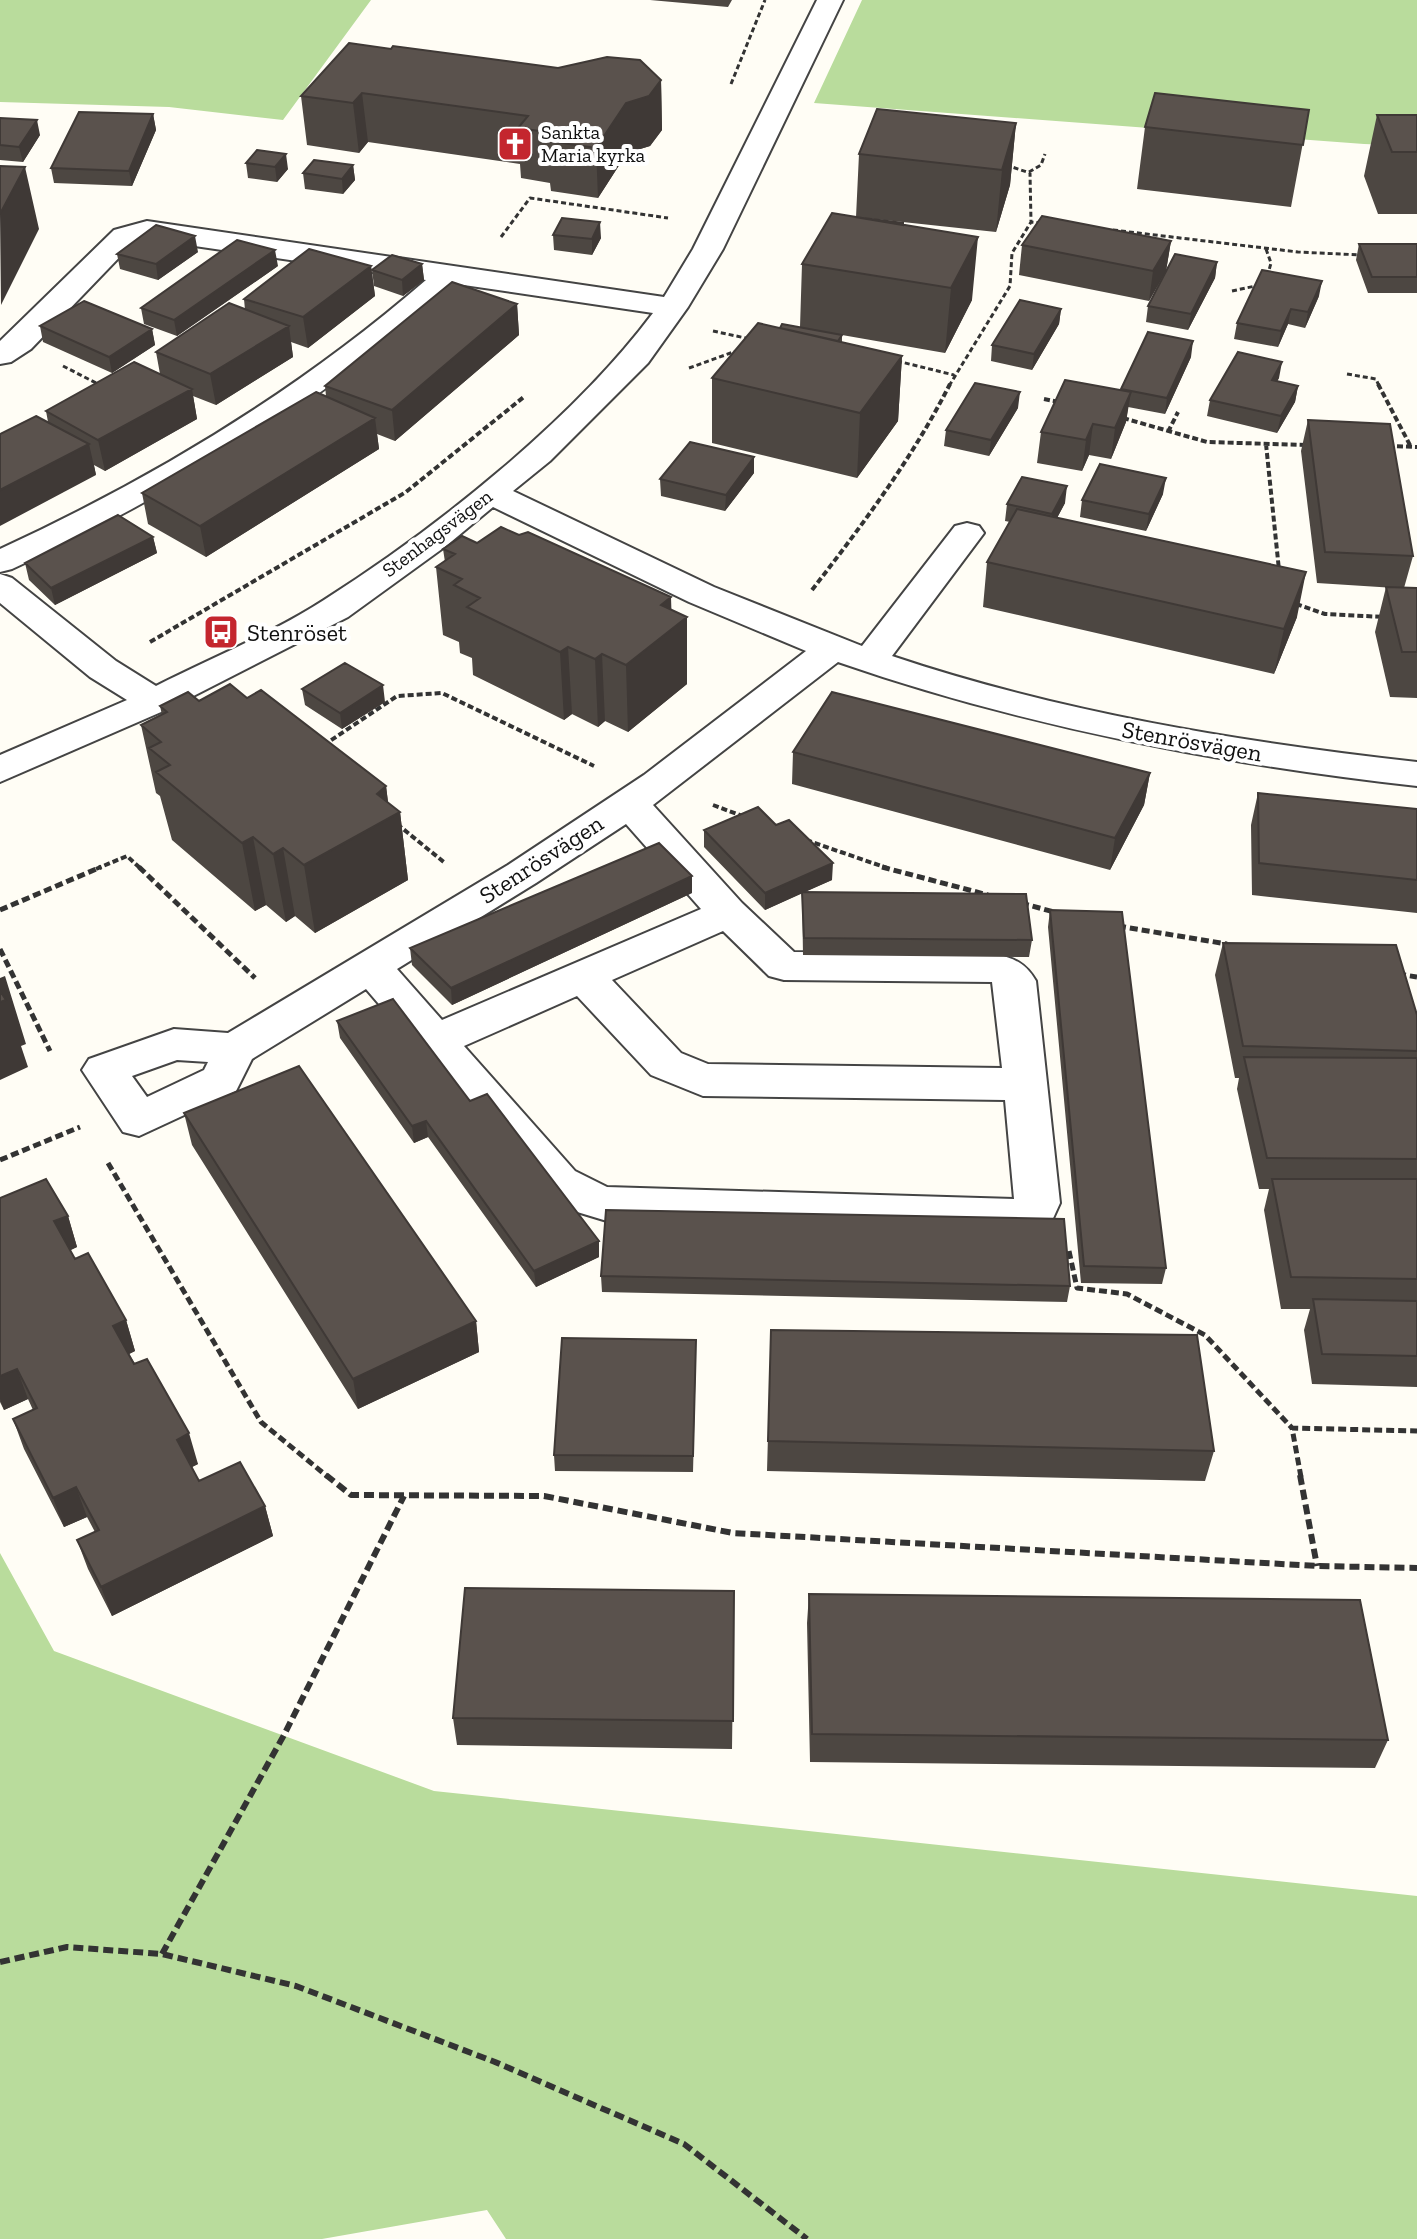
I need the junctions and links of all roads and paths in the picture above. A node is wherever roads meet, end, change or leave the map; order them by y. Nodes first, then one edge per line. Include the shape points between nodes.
1 (765, 0) edge
2 (830, 0) edge
3 (731, 86) dead end
4 (1045, 154) dead end
5 (998, 164) edge
6 (1029, 172) junction
7 (669, 217) dead end
8 (1031, 222) junction
9 (1046, 223) edge
10 (1102, 229) edge
11 (1266, 249) junction
12 (1374, 255) edge
13 (461, 275) junction
14 (1232, 291) dead end
15 (673, 307) junction
16 (10, 348) edge
17 (742, 350) edge
18 (888, 359) edge
19 (686, 370) dead end
20 (1347, 374) dead end
21 (954, 375) junction
22 (109, 385) edge
23 (527, 394) dead end
24 (1044, 399) dead end
25 (1059, 403) edge
26 (1178, 412) dead end
27 (1119, 416) edge
28 (1168, 432) junction
29 (1266, 444) junction
30 (1311, 445) edge
31 (1382, 446) edge
32 (1411, 447) junction
33 (1417, 447) edge
34 (490, 493) junction
35 (967, 533) dead end
36 (0, 562) edge
37 (1280, 579) edge
38 (0, 585) edge
39 (811, 592) dead end
40 (1287, 601) edge
41 (1393, 618) edge
42 (851, 654) junction
43 (103, 669) junction
44 (155, 701) junction
45 (328, 756) edge
46 (0, 770) edge
47 (1417, 774) edge
48 (643, 793) junction
49 (386, 815) edge
50 (747, 818) edge
51 (792, 835) edge
52 (455, 870) dead end
53 (998, 897) edge
54 (1013, 901) edge
55 (0, 910) edge
56 (1057, 912) edge
57 (728, 913) junction
58 (1118, 925) edge
59 (1228, 944) edge
60 (0, 949) edge
61 (370, 966) junction
62 (1385, 971) edge
63 (1417, 977) edge
64 (585, 978) junction
65 (260, 983) dead end
66 (437, 1040) junction
67 (235, 1049) junction
68 (53, 1057) dead end
69 (1025, 1084) junction
70 (129, 1105) junction
71 (86, 1124) junction
72 (0, 1160) edge
73 (1021, 1217) junction
74 (1292, 1428) junction
75 (1417, 1431) edge
76 (404, 1496) junction
77 (1317, 1566) junction
78 (1417, 1568) edge
79 (162, 1954) junction
80 (0, 1962) edge
81 (807, 2239) edge

1 - 3 path
2 - 15 street, Stenhagsvägen via 708,249
4 - 6 path via 1041,165
5 - 6 path
6 - 8 path
7 - 13 path via 530,198
8 - 9 path
8 - 21 path via 1012,253 1010,286
10 - 11 path
11 - 12 path
11 - 14 path via 1271,263 1264,283
13 - 15 street
13 - 16 street via 134,231
13 - 36 street via 258,422 96,517
15 - 34 street, Stenhagsvägen via 626,367 538,454
16 - 22 path
17 - 19 path
18 - 21 path
20 - 32 path via 1376,379
21 - 39 path via 879,503
23 - 43 path via 406,492
24 - 25 path
26 - 28 path
27 - 28 path
28 - 29 path via 1207,442
29 - 30 path
29 - 37 path
31 - 32 path
32 - 33 path
34 - 42 street, Stenrösvägen via 693,592
34 - 44 street, Stenhagsvägen via 335,609
35 - 42 street
38 - 43 street
40 - 41 path via 1325,614
42 - 47 street, Stenrösvägen via 1111,727 1244,752
42 - 48 street, Stenrösvägen
43 - 44 street
44 - 46 street, Stenhagsvägen
45 - 48 path via 327,743 397,696 442,693
48 - 50 path
48 - 57 street
48 - 61 street, Stenrösvägen
49 - 52 path
51 - 53 path via 867,863
54 - 56 path
55 - 65 path via 127,856
57 - 64 street
57 - 69 street via 784,966 1007,972 1015,981
58 - 59 path
60 - 68 path
61 - 66 street
61 - 67 street, Stenrösvägen
62 - 63 path
64 - 66 street
64 - 69 street via 666,1064 703,1080
66 - 73 street via 559,1183 580,1196 607,1204
67 - 70 street, Stenrösvägen via 221,1080 139,1120
67 - 70 street via 174,1044 104,1070
69 - 73 street via 1037,1203 1034,1213
70 - 71 path
71 - 72 path
71 - 76 path via 261,1422 351,1495
73 - 74 path via 1065,1229 1077,1288 1127,1294 1205,1335
74 - 75 path
74 - 77 path
76 - 77 path via 544,1496 733,1533
76 - 79 path via 284,1735
77 - 78 path
79 - 80 path via 67,1947
79 - 81 path via 296,1986 495,2062 684,2144

